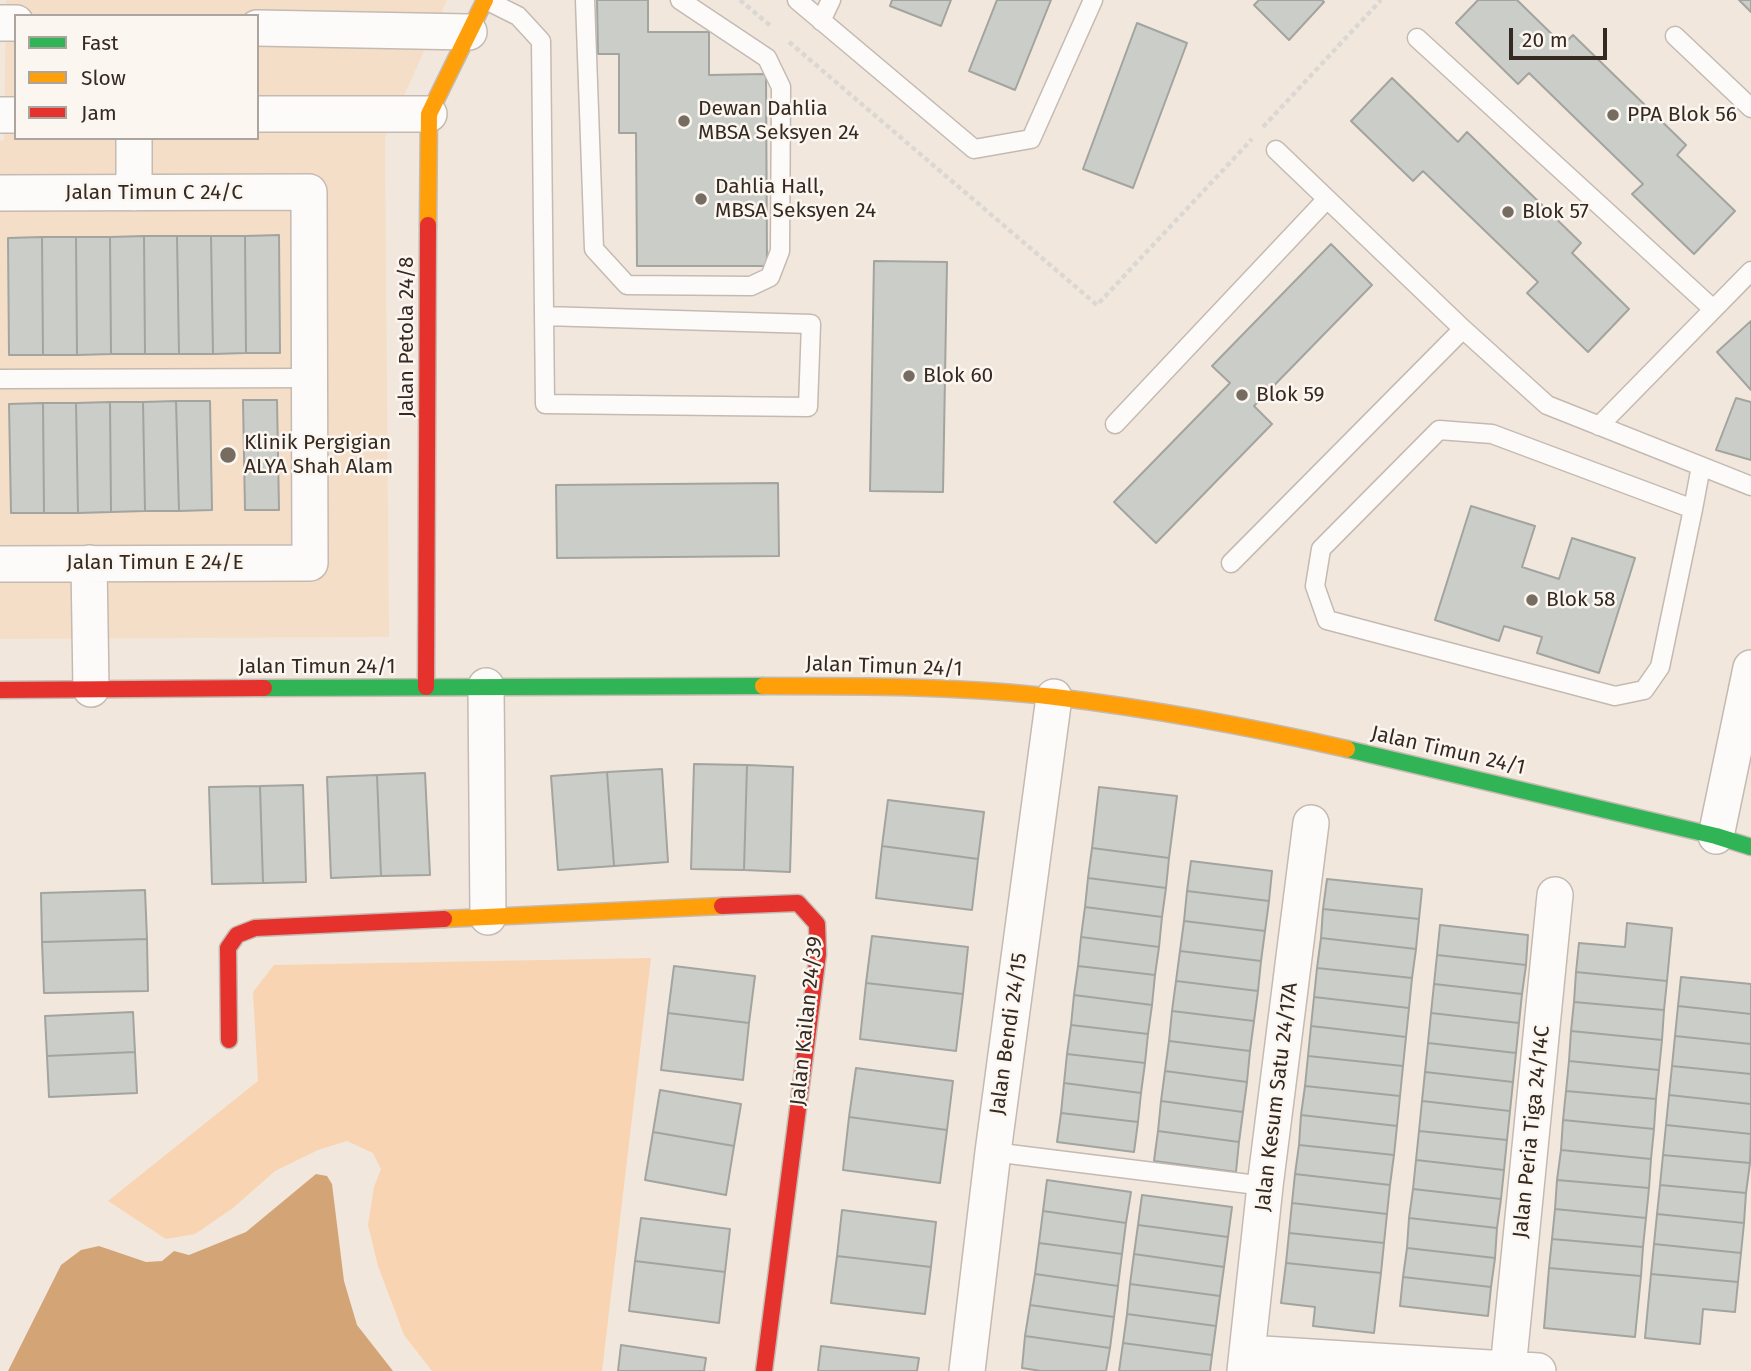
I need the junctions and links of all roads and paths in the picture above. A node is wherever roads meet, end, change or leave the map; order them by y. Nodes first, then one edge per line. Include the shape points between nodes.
1 (485, 0) edge
2 (585, 0) edge
3 (680, 0) edge
4 (740, 0) edge
5 (797, 0) edge
6 (831, 0) edge
7 (1093, 0) edge
8 (1381, 0) edge
9 (821, 20) junction
10 (259, 28) edge
11 (469, 32) junction
12 (1675, 36) dead end
13 (1417, 38) dead end
14 (1751, 108) edge
15 (259, 114) edge
16 (429, 114) junction
17 (134, 140) edge
18 (1276, 150) dead end
19 (0, 193) edge
20 (134, 193) junction
21 (1327, 199) junction
22 (1751, 271) edge
23 (1713, 309) junction
24 (544, 316) junction
25 (1463, 329) junction
26 (310, 378) junction
27 (0, 379) edge
28 (1115, 424) dead end
29 (1599, 426) junction
30 (1701, 466) junction
31 (1751, 486) edge
32 (1692, 509) junction
33 (89, 563) junction
34 (1231, 563) dead end
35 (0, 564) edge
36 (1751, 668) edge
37 (486, 686) junction
38 (426, 687) junction
39 (91, 689) junction
40 (0, 690) edge
41 (1054, 697) junction
42 (1311, 823) dead end
43 (1716, 836) junction
44 (1751, 846) edge
45 (1555, 895) dead end
46 (488, 917) junction
47 (229, 1040) dead end
48 (993, 1152) junction
49 (1265, 1186) junction
50 (1246, 1362) edge
51 (1523, 1370) edge
52 (764, 1371) edge
53 (967, 1371) edge

1 - 11 street, Jalan Petola 24/8
1 - 24 lane via 518,16 541,41
2 - 3 lane via 594,249 627,285 751,286 770,277 780,251 781,87 767,58
4 - 8 path via 1097,305
5 - 9 lane
6 - 9 lane
7 - 9 lane via 1031,139 974,149
10 - 11 street
11 - 16 street, Jalan Petola 24/8
12 - 14 lane
13 - 23 lane
15 - 16 street
16 - 38 street, Jalan Petola 24/8
17 - 20 street
18 - 21 lane
19 - 20 street, Jalan Timun C 24/C
20 - 26 street, Jalan Timun C 24/C via 309,192
21 - 25 lane
21 - 28 lane
22 - 23 lane
23 - 29 lane
24 - 24 lane via 811,324 808,407 545,404
25 - 29 lane via 1547,405
25 - 34 lane
26 - 27 lane
26 - 33 street, Jalan Timun E 24/E via 310,562
29 - 30 lane
30 - 31 lane
30 - 32 lane
32 - 32 lane via 1660,667 1644,690 1625,694 1615,696 1327,620 1315,586 1321,549 1439,430 1492,434
33 - 35 street, Jalan Timun E 24/E
33 - 39 street
36 - 43 street
37 - 38 street, Jalan Timun 24/1
37 - 41 street, Jalan Timun 24/1 via 899,685
37 - 46 street
38 - 39 street, Jalan Timun 24/1
39 - 40 street, Jalan Timun 24/1
41 - 43 street, Jalan Timun 24/1 via 1265,730
41 - 48 street, Jalan Bendi 24/15
42 - 49 street, Jalan Kesum Satu 24/17A
43 - 44 street, Jalan Timun 24/1
45 - 51 street, Jalan Peria Tiga 24/14C
46 - 47 street, Jalan Kailan 24/39 via 255,928 237,935 228,948
46 - 52 street, Jalan Kailan 24/39 via 797,903 817,924 818,954
48 - 49 lane
48 - 53 street, Jalan Bendi 24/15
49 - 50 street, Jalan Kesum Satu 24/17A
50 - 51 street

